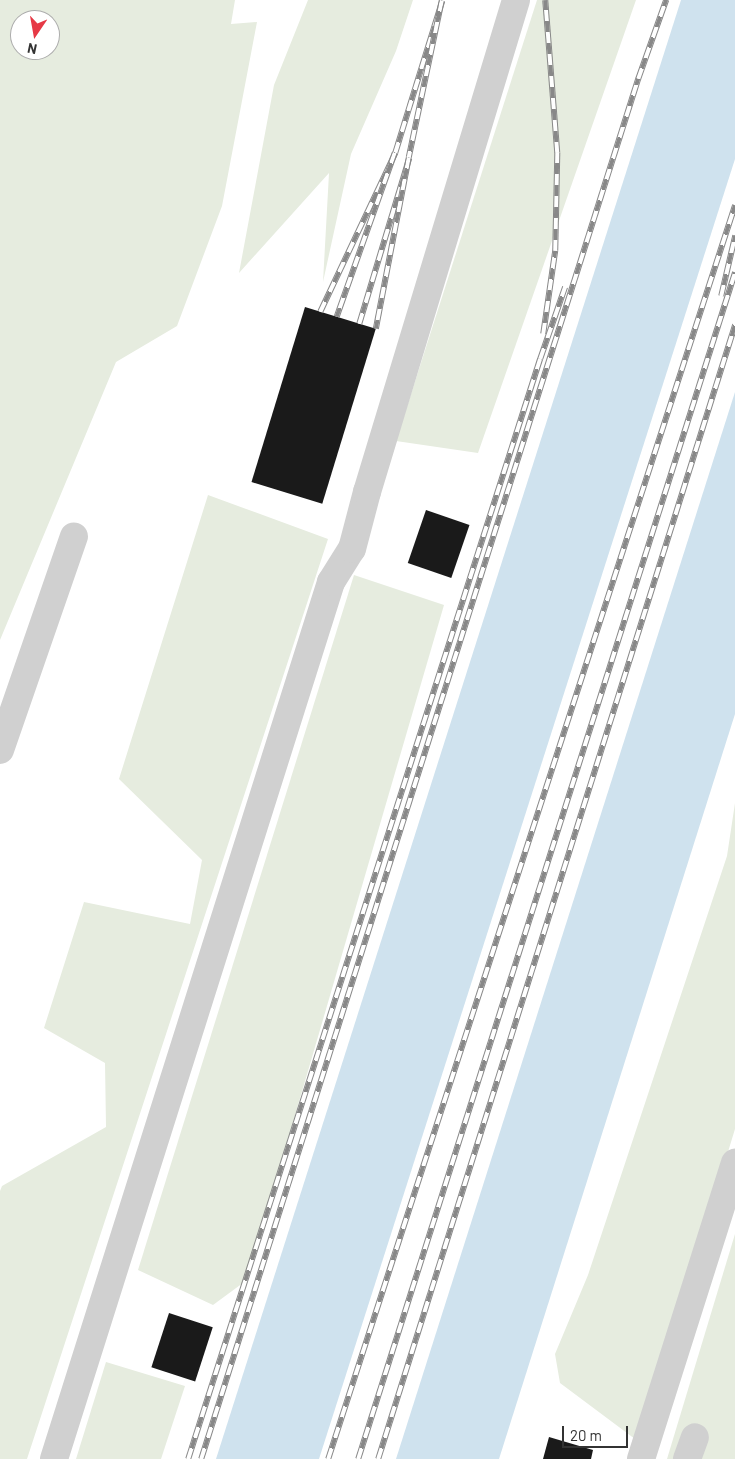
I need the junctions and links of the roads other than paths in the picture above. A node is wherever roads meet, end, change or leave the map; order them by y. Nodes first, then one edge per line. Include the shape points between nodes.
1 (516, 0) edge
2 (74, 536) dead end
3 (0, 750) edge
4 (735, 1163) edge
5 (54, 1459) edge
6 (641, 1459) edge

1 - 5 lane via 352,549 331,582
2 - 3 lane
4 - 6 lane

